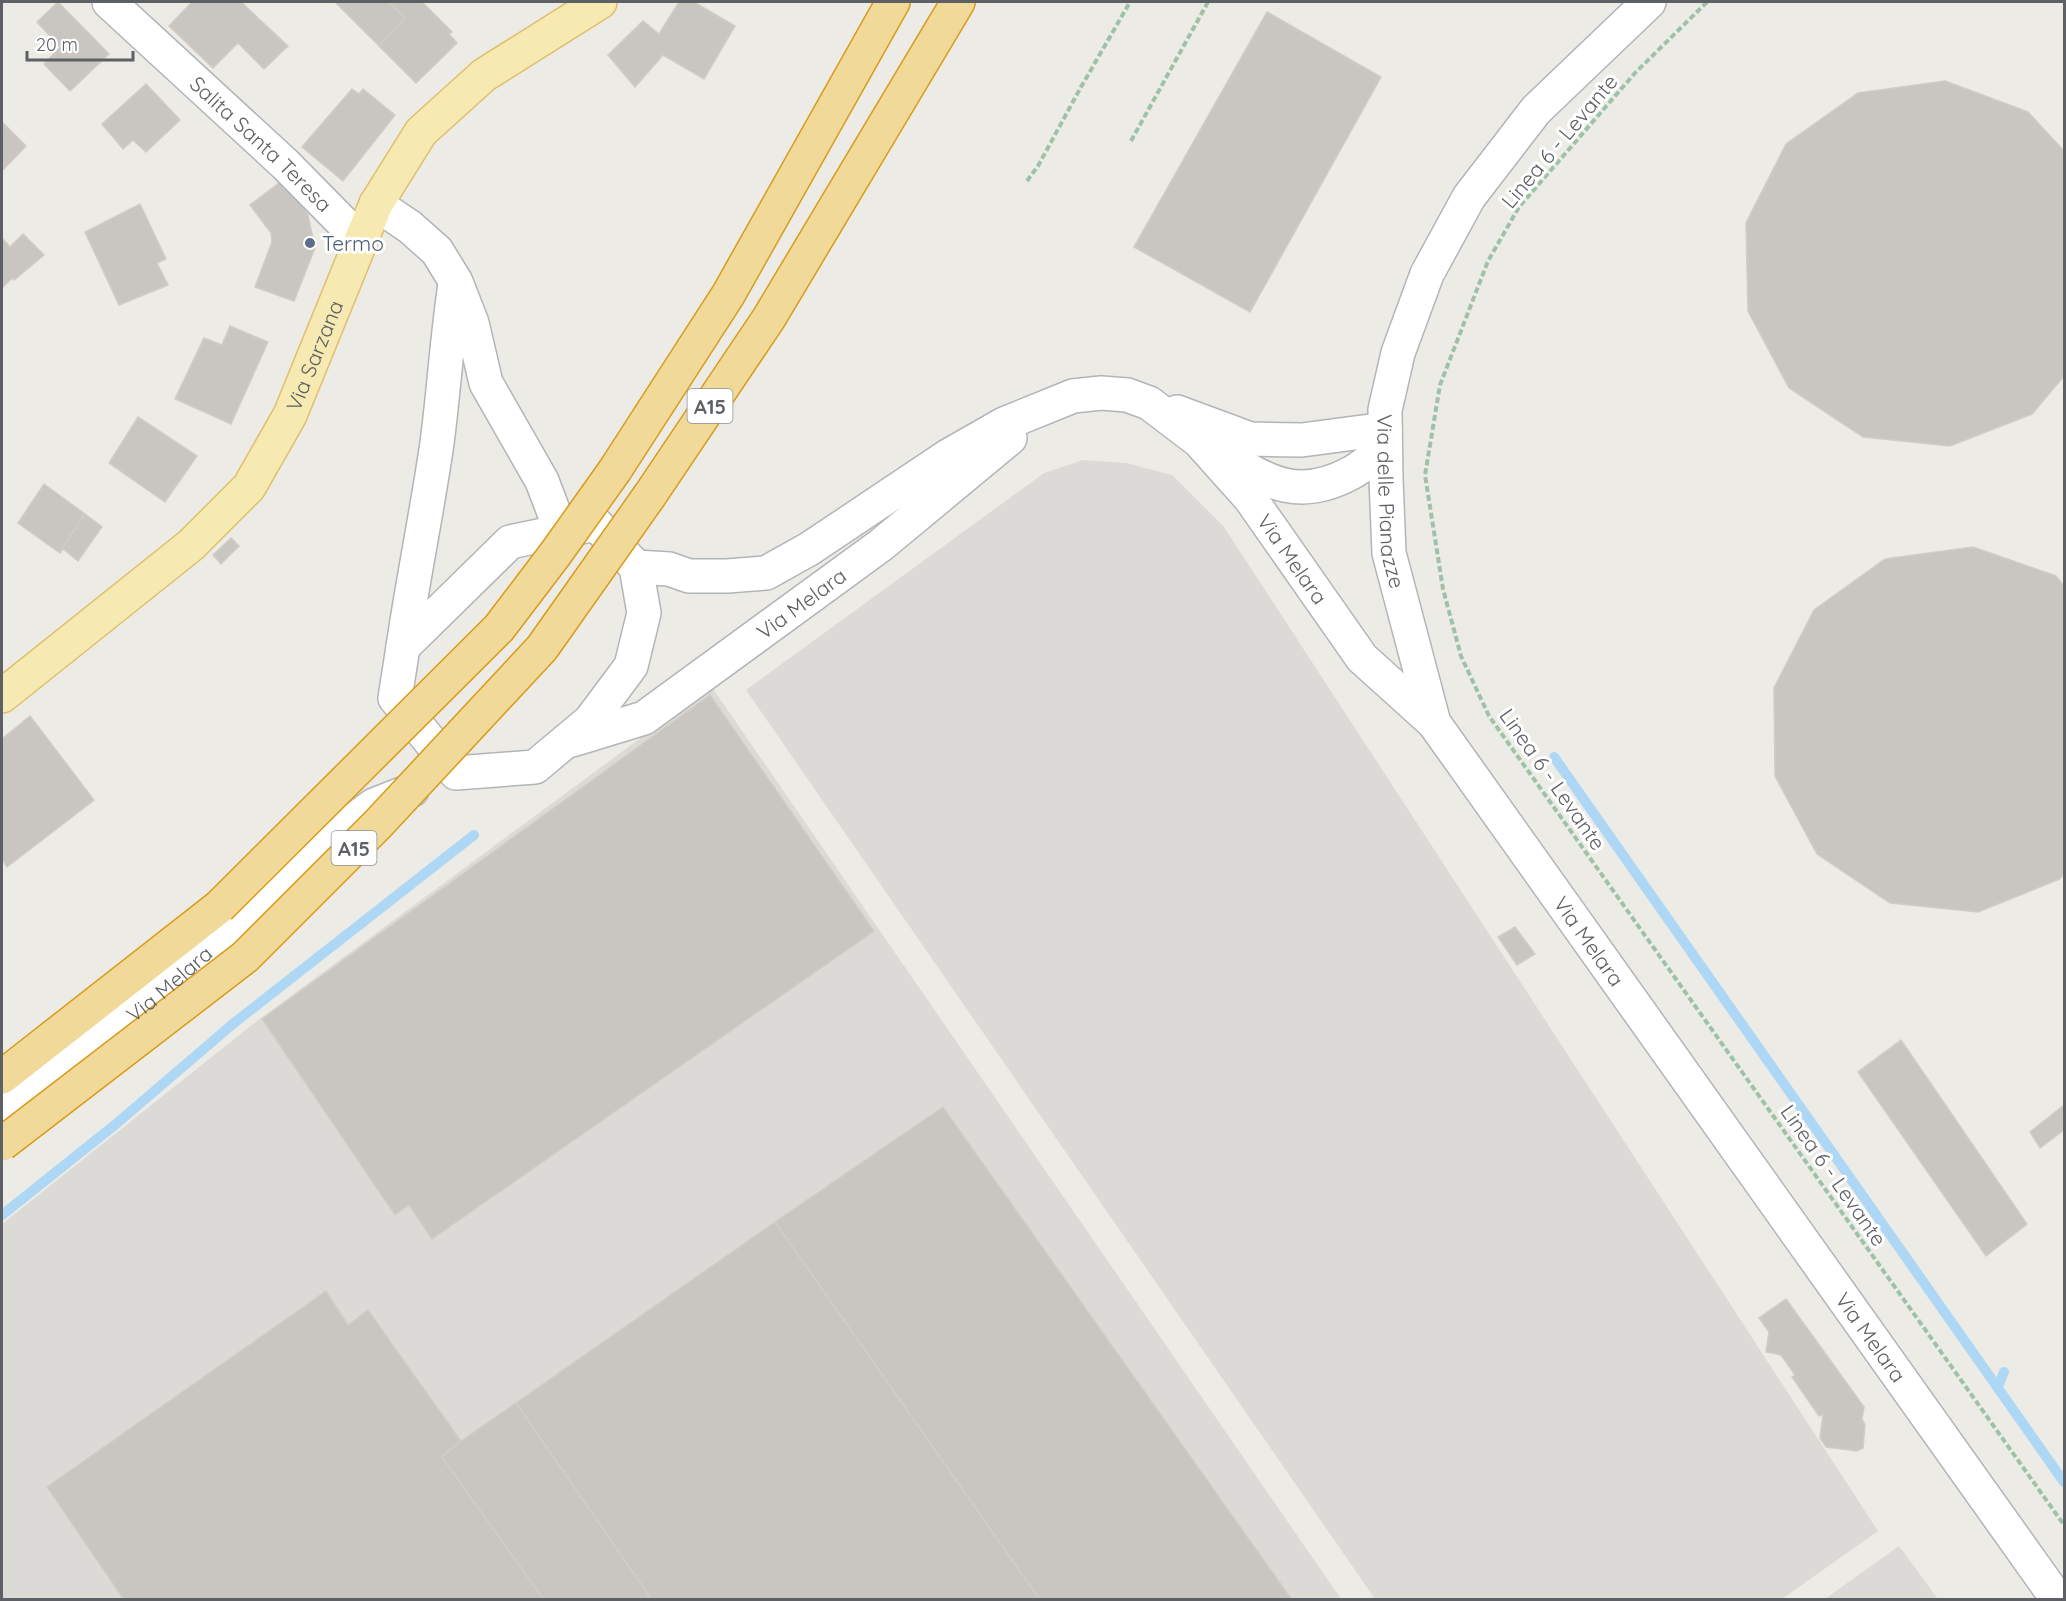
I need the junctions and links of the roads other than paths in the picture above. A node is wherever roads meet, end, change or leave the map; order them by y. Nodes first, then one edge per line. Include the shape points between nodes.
1 (110, 2) edge
2 (600, 2) edge
3 (894, 2) edge
4 (958, 2) edge
5 (1649, 2) edge
6 (376, 204) junction
7 (360, 240) junction
8 (456, 282) junction
9 (1149, 404) junction
10 (1046, 408) junction
11 (1385, 438) junction
12 (1199, 441) junction
13 (561, 531) junction
14 (636, 567) junction
15 (403, 647) junction
16 (2, 696) edge
17 (395, 698) junction
18 (1434, 723) junction
19 (565, 742) junction
20 (456, 773) junction
21 (326, 841) junction
22 (2, 1077) edge
23 (2, 1114) edge
24 (2, 1144) edge
25 (2058, 1599) edge

1 - 7 street, Salita Santa Teresa via 285,164
2 - 6 main road, Via Sarzana via 484,75 422,132
3 - 22 highway, A15 / A15, bridge via 728,295 615,470 500,628 219,907
4 - 24 highway, A15 / A15, bridge via 769,318 542,648 378,824 245,957
5 - 11 street, Via delle Pianazze via 1536,111 1468,197 1427,274 1398,353 1385,410
6 - 7 main road, Via Sarzana
6 - 8 street via 437,251
7 - 16 main road, Via Sarzana via 290,415 249,487 191,545
8 - 13 street via 472,323 486,383 542,481
8 - 15 street, Via Melara via 437,441
9 - 10 street, Via Melara via 1127,395 1101,393 1073,396
9 - 11 street via 1250,439
9 - 12 street, Via Melara
10 - 14 street, Via Melara via 1004,424 948,456 809,549 766,573 689,576 669,569
10 - 19 street, Via Melara via 881,545 644,717
11 - 12 street via 1352,473 1317,486 1297,488 1258,476
11 - 18 street, Via delle Pianazze via 1389,554
12 - 18 street, Via Melara via 1250,498 1362,658
13 - 14 street via 596,524
13 - 15 street via 510,542
14 - 19 street, Via Melara via 644,613 632,666 590,721
15 - 17 street, Via Melara
17 - 20 street
17 - 21 street, Via Melara via 360,786
18 - 25 street, Via Melara
19 - 20 street, Via Melara via 535,767
20 - 21 street, Via Melara via 374,805
21 - 23 street, Via Melara via 156,996

